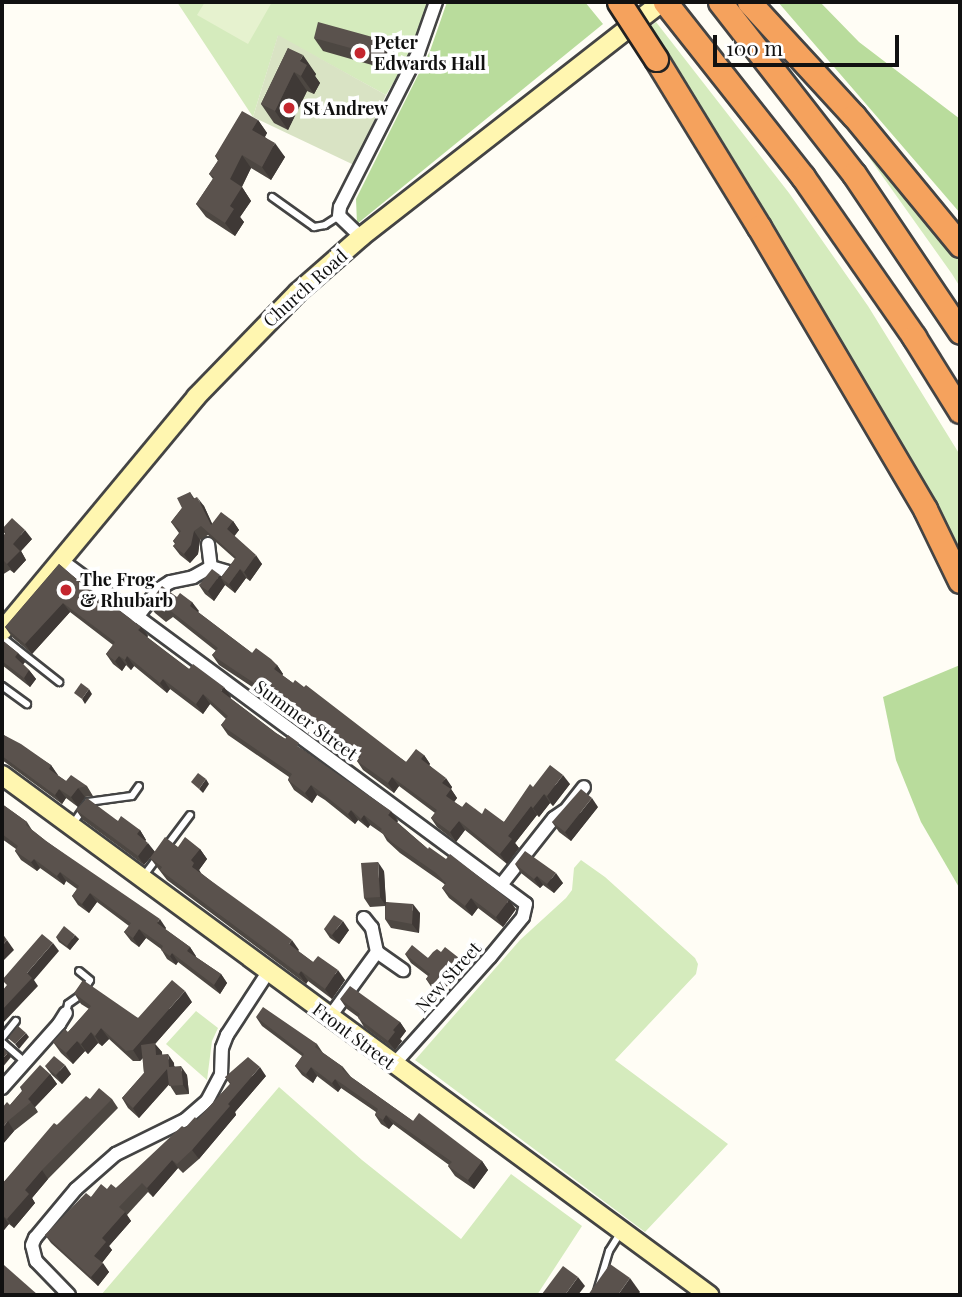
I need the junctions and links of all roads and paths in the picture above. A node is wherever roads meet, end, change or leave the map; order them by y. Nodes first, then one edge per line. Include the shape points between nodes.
1 (436, 2) edge
2 (619, 2) edge
3 (664, 2) edge
4 (748, 2) edge
5 (722, 5) edge
6 (272, 197) dead end
7 (339, 216) junction
8 (361, 237) junction
9 (960, 244) edge
10 (960, 332) edge
11 (960, 411) edge
12 (208, 544) dead end
13 (61, 560) junction
14 (211, 567) junction
15 (228, 572) edge
16 (960, 580) edge
17 (137, 617) junction
18 (2, 631) edge
19 (2, 637) edge
20 (59, 682) dead end
21 (2, 686) edge
22 (27, 704) dead end
23 (2, 775) edge
24 (139, 786) dead end
25 (584, 787) edge
26 (190, 815) dead end
27 (71, 826) junction
28 (142, 879) junction
29 (501, 886) junction
30 (526, 911) joint
31 (364, 918) dead end
32 (376, 952) junction
33 (403, 970) dead end
34 (79, 971) dead end
35 (268, 972) junction
36 (65, 1013) joint
37 (329, 1018) junction
38 (16, 1021) dead end
39 (2, 1040) edge
40 (24, 1062) junction
41 (393, 1065) junction
42 (2, 1088) edge
43 (622, 1231) junction
44 (69, 1295) edge
45 (596, 1295) edge
46 (709, 1295) edge

1 - 7 street via 418,53
2 - 16 highway, bridge via 760,227 912,487
3 - 8 main road, Church Road
3 - 11 highway via 803,177
4 - 9 highway via 854,116
5 - 10 highway via 854,174
6 - 7 lane via 314,227
7 - 8 street
8 - 13 main road, Church Road via 232,358
12 - 14 street
13 - 17 street, Summer Street
13 - 18 main road, Church Road
14 - 15 street
14 - 17 street via 163,585
17 - 29 street, Summer Street
19 - 20 lane
21 - 22 lane
23 - 27 main road, Front Street
24 - 27 lane via 132,796 88,802
25 - 29 street
26 - 28 lane
27 - 28 main road, Front Street
28 - 35 main road, Front Street
29 - 30 street, Summer Street via 526,904
30 - 41 street, New Street
31 - 32 street via 372,928
32 - 33 street
32 - 37 street
34 - 36 lane via 90,980
35 - 37 main road, Front Street
35 - 44 street via 227,1035 221,1075 207,1101 185,1120 116,1154 40,1229 32,1245 36,1261
36 - 40 street
37 - 41 main road, Front Street
38 - 39 lane
39 - 40 lane
40 - 42 street
41 - 43 main road, Front Street
43 - 45 lane via 609,1251
43 - 46 main road, Front Street

